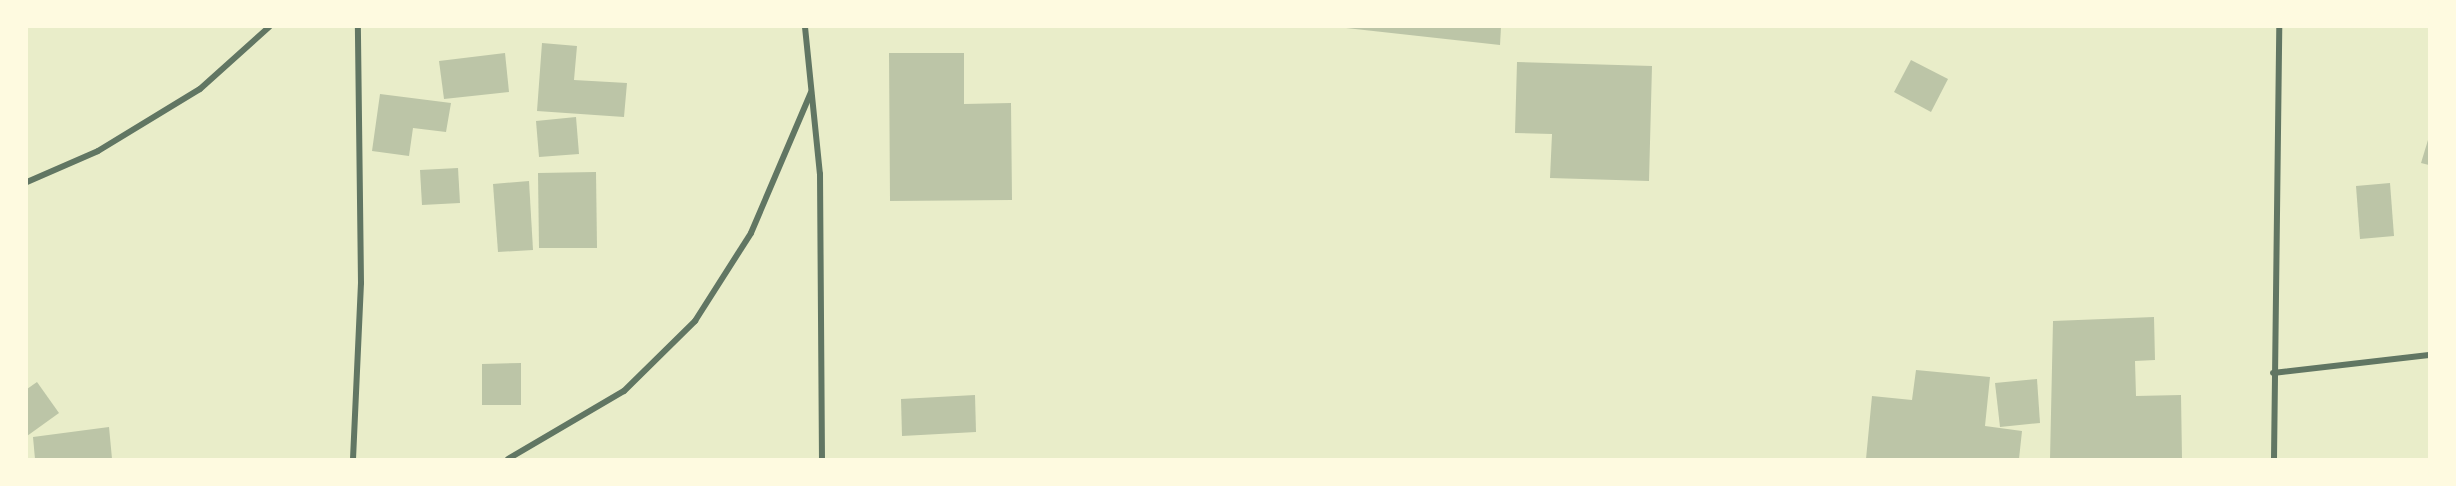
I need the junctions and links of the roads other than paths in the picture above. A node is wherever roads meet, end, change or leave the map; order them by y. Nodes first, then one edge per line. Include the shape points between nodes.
1 (270, 27) edge
2 (358, 27) edge
3 (805, 27) edge
4 (2279, 27) edge
5 (811, 92) junction
6 (27, 182) edge
7 (2429, 355) edge
8 (2273, 373) junction
9 (353, 459) edge
10 (508, 459) edge
11 (822, 459) edge
12 (2274, 459) edge

1 - 6 street via 200,89 98,152
2 - 9 street via 361,283
3 - 5 street
4 - 8 street
5 - 10 street via 751,233 695,321 624,391
5 - 11 street via 820,174
7 - 8 street
8 - 12 street

